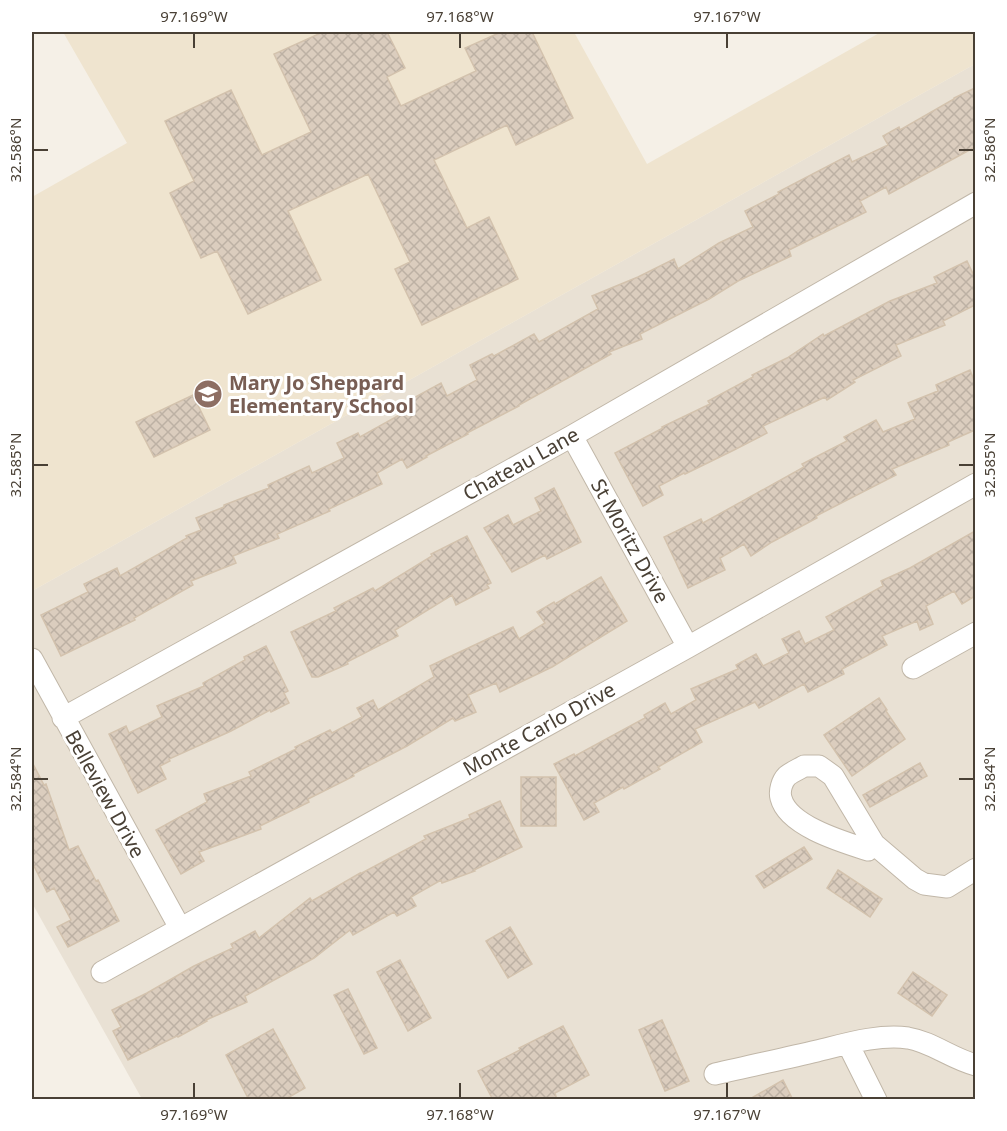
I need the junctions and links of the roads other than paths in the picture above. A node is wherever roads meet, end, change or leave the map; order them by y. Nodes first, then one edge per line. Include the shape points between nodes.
1 (975, 204) edge
2 (572, 436) junction
3 (975, 484) edge
4 (975, 633) edge
5 (688, 647) junction
6 (32, 659) edge
7 (913, 668) dead end
8 (63, 718) junction
9 (874, 844) junction
10 (975, 868) edge
11 (180, 928) junction
12 (102, 972) dead end
13 (848, 1044) junction
14 (975, 1065) edge
15 (715, 1074) dead end
16 (876, 1100) edge

1 - 2 street, Chateau Lane
2 - 5 street, St Moritz Drive
2 - 8 street, Chateau Lane
3 - 5 street, Monte Carlo Drive
4 - 7 street
5 - 11 street, Monte Carlo Drive
6 - 8 street, Belleview Drive
8 - 11 street, Belleview Drive
9 - 9 street via 868,850 848,844 797,819 787,811 780,794 787,776 804,766 826,770
9 - 10 street via 924,884 947,887
11 - 12 street, Monte Carlo Drive
13 - 14 street via 883,1037 908,1038
13 - 15 street
13 - 16 street

